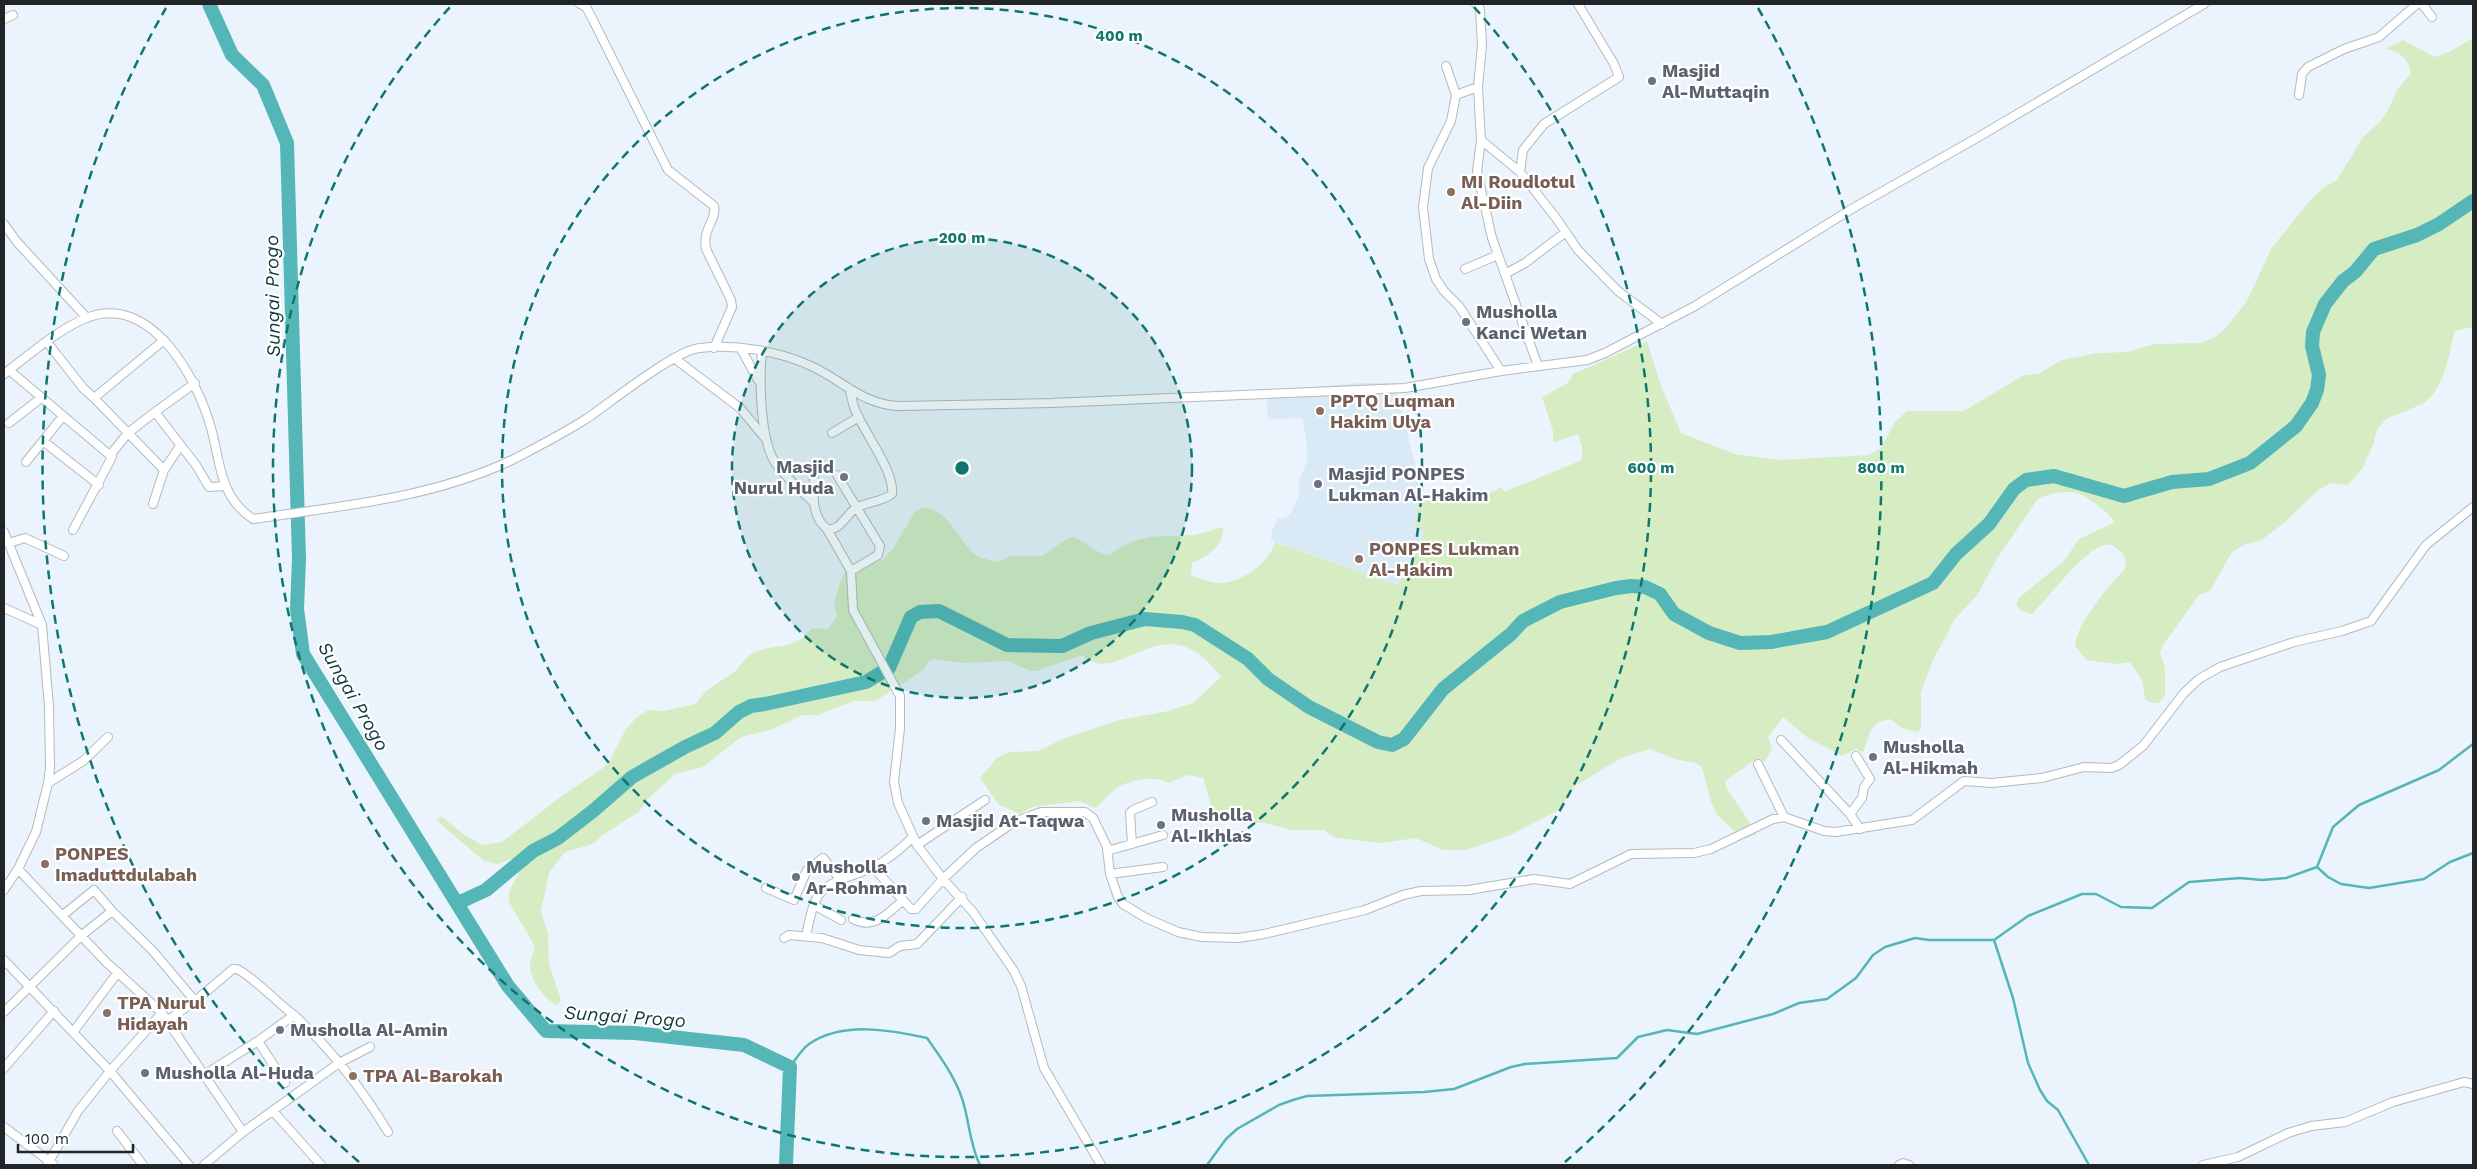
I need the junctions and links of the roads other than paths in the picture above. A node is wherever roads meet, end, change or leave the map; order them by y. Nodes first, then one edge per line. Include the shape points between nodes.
1 (580, 4) edge
2 (1578, 4) edge
3 (2204, 4) edge
4 (2417, 4) edge
5 (2422, 4) edge
6 (1480, 5) edge
7 (13, 15) dead end
8 (2432, 17) dead end
9 (4, 19) edge
10 (1446, 66) dead end
11 (1478, 87) junction
12 (2299, 94) dead end
13 (1456, 95) junction
14 (1481, 140) junction
15 (1520, 172) junction
16 (4, 224) edge
17 (1566, 232) junction
18 (1498, 255) junction
19 (1465, 269) dead end
20 (1505, 274) junction
21 (87, 318) junction
22 (1662, 324) junction
23 (164, 340) junction
24 (47, 342) junction
25 (714, 348) junction
26 (741, 349) junction
27 (762, 352) junction
28 (674, 358) junction
29 (1538, 366) junction
30 (1501, 371) junction
31 (6, 372) edge
32 (194, 383) junction
33 (761, 384) junction
34 (850, 388) junction
35 (42, 398) junction
36 (94, 398) junction
37 (155, 412) junction
38 (63, 416) junction
39 (859, 417) junction
40 (9, 423) dead end
41 (128, 433) junction
42 (832, 433) dead end
43 (765, 438) junction
44 (43, 441) junction
45 (180, 446) junction
46 (111, 454) junction
47 (26, 462) dead end
48 (814, 465) dead end
49 (164, 470) junction
50 (837, 475) dead end
51 (99, 485) junction
52 (226, 486) junction
53 (814, 503) junction
54 (153, 504) dead end
55 (856, 508) junction
56 (2473, 508) edge
57 (827, 529) junction
58 (73, 530) dead end
59 (4, 532) edge
60 (10, 543) junction
61 (64, 556) dead end
62 (851, 571) junction
63 (4, 608) edge
64 (42, 625) junction
65 (108, 737) dead end
66 (1781, 740) dead end
67 (1856, 756) dead end
68 (1758, 764) dead end
69 (48, 783) junction
70 (985, 800) dead end
71 (1152, 802) dead end
72 (1850, 814) junction
73 (1784, 816) junction
74 (1860, 829) junction
75 (1163, 836) dead end
76 (915, 841) junction
77 (1132, 844) junction
78 (1107, 852) junction
79 (873, 867) junction
80 (1163, 867) dead end
81 (18, 868) junction
82 (1110, 874) junction
83 (841, 880) junction
84 (943, 880) junction
85 (766, 888) dead end
86 (4, 890) edge
87 (962, 897) junction
88 (902, 901) junction
89 (814, 905) junction
90 (112, 911) junction
91 (63, 915) junction
92 (853, 919) dead end
93 (841, 920) dead end
94 (81, 936) junction
95 (806, 936) junction
96 (784, 938) dead end
97 (4, 960) edge
98 (118, 972) junction
99 (30, 985) junction
100 (195, 1001) junction
101 (54, 1011) junction
102 (4, 1012) edge
103 (162, 1013) junction
104 (294, 1015) junction
105 (167, 1020) junction
106 (74, 1031) junction
107 (258, 1041) junction
108 (370, 1048) dead end
109 (339, 1063) junction
110 (4, 1068) edge
111 (110, 1071) junction
112 (204, 1075) junction
113 (286, 1083) dead end
114 (2473, 1084) edge
115 (273, 1111) junction
116 (4, 1127) edge
117 (116, 1132) dead end
118 (243, 1132) junction
119 (388, 1132) dead end
120 (51, 1164) edge
121 (143, 1165) edge
122 (189, 1165) edge
123 (204, 1165) edge
124 (321, 1165) edge
125 (1101, 1165) edge
126 (1899, 1165) edge
127 (1909, 1165) edge
128 (2203, 1165) edge

1 - 25 street via 586,7 593,20 668,170 714,206 716,212 705,233 706,249 732,307
2 - 15 street via 1619,77 1544,124 1524,150
3 - 22 street via 1854,207
4 - 12 street via 2379,37 2344,49 2308,67 2302,74
5 - 8 street
6 - 11 street via 1482,45
7 - 9 street
10 - 13 street
11 - 13 street
11 - 14 street
13 - 30 street via 1451,121 1428,168 1423,207 1429,259 1436,279 1459,306
14 - 15 street
14 - 18 street via 1477,172
15 - 17 street
16 - 21 street
17 - 20 street
17 - 22 street via 1578,250 1618,291
18 - 19 street
18 - 20 street
20 - 29 street
21 - 23 street via 121,315 152,328
21 - 24 street
22 - 29 street via 1587,360
23 - 32 street
23 - 36 street
24 - 31 street
24 - 36 street
25 - 26 street
25 - 28 street via 692,349
26 - 27 street
26 - 33 street
27 - 33 street
27 - 34 street via 811,366
28 - 43 street via 740,408
28 - 52 street via 583,421 516,458 453,483 347,505 253,519 235,504
29 - 30 street
30 - 34 street via 1405,388 1023,404 881,405
31 - 35 street
32 - 37 street
32 - 52 street via 211,429
33 - 43 street
34 - 39 street
35 - 38 street
35 - 40 street
36 - 41 street
37 - 41 street
37 - 45 street
38 - 44 street
38 - 46 street
39 - 42 street
39 - 55 street via 881,458 892,492 890,496
41 - 46 street
41 - 49 street
43 - 53 street via 776,464
44 - 47 street
44 - 51 street
45 - 49 street
45 - 52 street via 210,487
46 - 51 street via 113,459
48 - 53 street
49 - 54 street
50 - 55 street
51 - 58 street
53 - 57 street via 817,519
55 - 57 street via 835,528
55 - 62 street via 881,548 878,555
56 - 74 street via 2426,545 2371,621 2220,667 2184,693 2150,739 2119,765 2084,768 2042,778 1992,783 1964,781 1912,820
57 - 62 street
59 - 60 street
60 - 61 street via 25,538
60 - 64 street
62 - 76 street via 853,610 900,696 895,793
63 - 64 street
64 - 69 street via 49,707
65 - 69 street via 83,761
66 - 72 street
67 - 72 street via 1870,779
68 - 73 street
69 - 81 street via 36,832
70 - 76 street
71 - 77 street via 1130,813
72 - 74 street
73 - 74 street via 1824,831
73 - 82 street via 1711,849 1694,853 1630,854 1570,884 1534,879 1469,890 1421,891 1365,910 1238,938 1202,937 1178,932 1146,918 1118,898
75 - 77 street
76 - 79 street
76 - 84 street
77 - 78 street
78 - 82 street
78 - 84 street via 1094,818 1085,812 1041,812 1000,830
79 - 83 street
79 - 88 street
80 - 82 street
81 - 86 street
81 - 91 street
83 - 85 street via 823,858 807,870 794,900
83 - 89 street via 822,891
84 - 87 street
84 - 88 street via 916,909 909,908
87 - 95 street via 917,944 900,946 889,953 859,950
87 - 125 street via 1014,971 1044,1068
88 - 92 street via 872,923 862,924
89 - 93 street
89 - 95 street
90 - 91 street via 94,890
90 - 94 street
90 - 100 street via 152,950
91 - 94 street
94 - 98 street
94 - 99 street
95 - 96 street via 789,935
97 - 99 street
98 - 103 street
98 - 106 street
99 - 101 street
99 - 102 street
100 - 104 street via 237,969
100 - 105 street
101 - 106 street
101 - 110 street
103 - 105 street
103 - 111 street
104 - 107 street
104 - 109 street
105 - 112 street
106 - 111 street
107 - 112 street
107 - 113 street
108 - 109 street
109 - 115 street
109 - 119 street
111 - 120 street via 78,1111
111 - 122 street
112 - 118 street
114 - 128 street via 2464,1082 2393,1102 2345,1122 2311,1126 2288,1133 2238,1157
115 - 118 street
115 - 124 street
116 - 120 street
117 - 121 street
118 - 123 street
126 - 127 street

